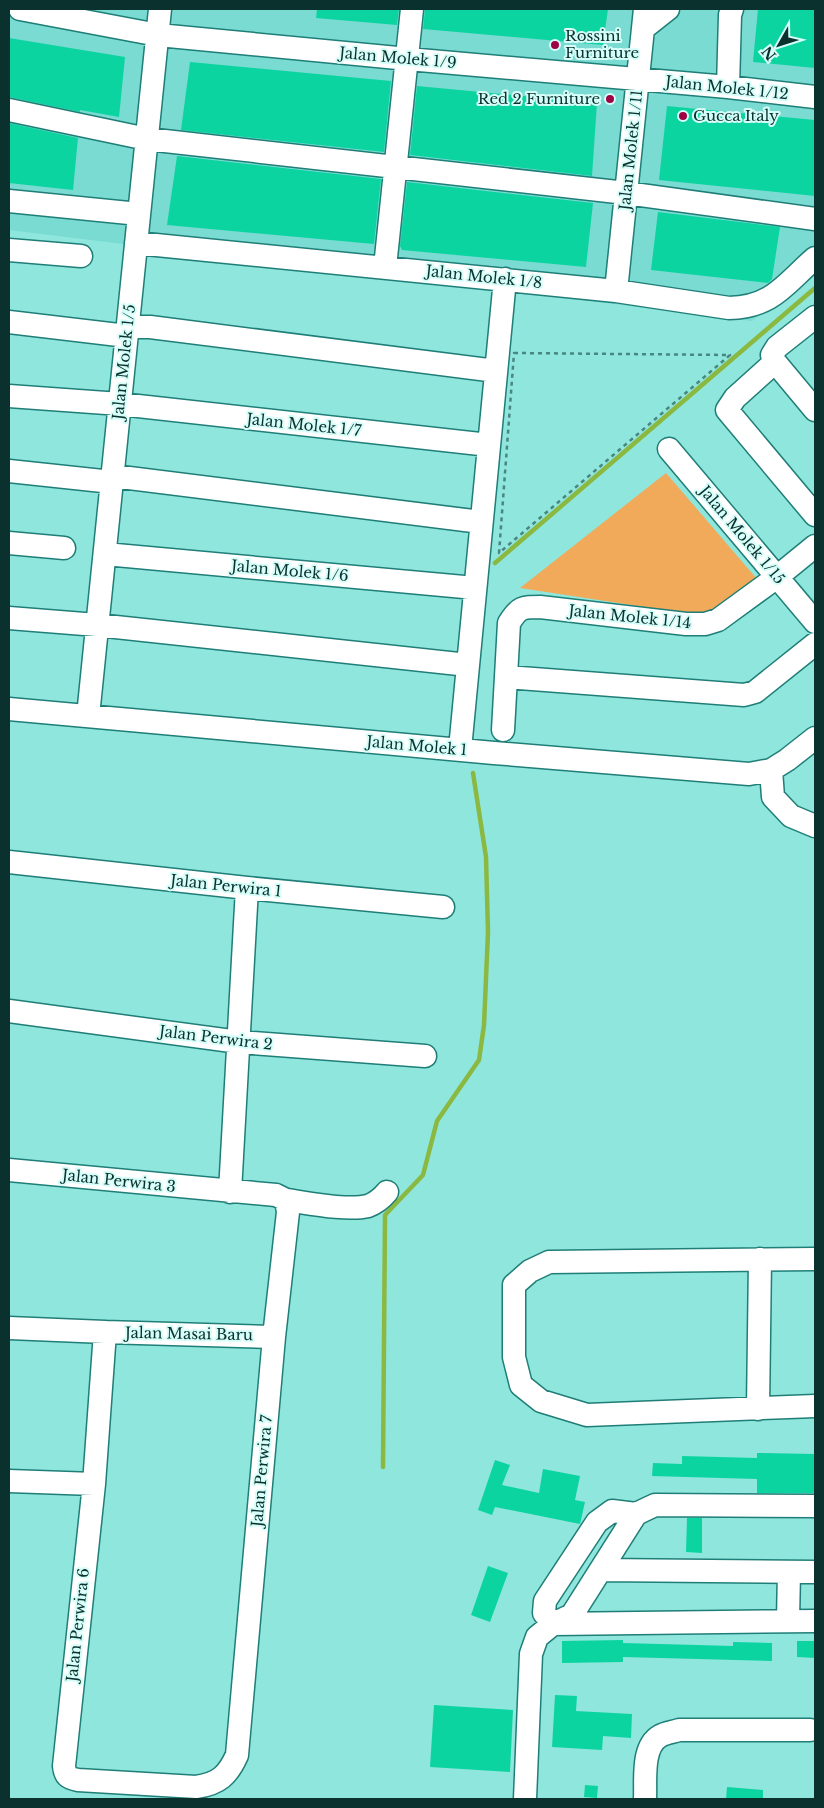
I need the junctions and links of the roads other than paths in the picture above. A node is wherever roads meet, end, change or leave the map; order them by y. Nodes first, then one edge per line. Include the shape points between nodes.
1 (20, 9) edge
2 (160, 9) edge
3 (412, 9) edge
4 (668, 9) edge
5 (732, 9) edge
6 (644, 19) edge
7 (158, 35) junction
8 (408, 59) junction
9 (639, 79) junction
10 (728, 87) junction
11 (815, 97) edge
12 (9, 110) edge
13 (147, 139) junction
14 (397, 168) junction
15 (626, 193) junction
16 (9, 202) edge
17 (139, 214) junction
18 (815, 220) edge
19 (136, 243) junction
20 (9, 250) edge
21 (81, 256) dead end
22 (815, 258) edge
23 (385, 267) junction
24 (505, 279) junction
25 (616, 291) junction
26 (815, 317) edge
27 (9, 322) edge
28 (127, 331) junction
29 (776, 362) junction
30 (496, 370) junction
31 (9, 396) edge
32 (120, 404) junction
33 (815, 410) edge
34 (489, 445) junction
35 (669, 449) dead end
36 (9, 471) edge
37 (112, 479) junction
38 (815, 515) edge
39 (481, 522) junction
40 (9, 543) edge
41 (815, 546) edge
42 (64, 548) dead end
43 (105, 554) junction
44 (777, 577) junction
45 (475, 588) junction
46 (9, 618) edge
47 (815, 622) edge
48 (97, 624) junction
49 (815, 644) edge
50 (468, 665) junction
51 (506, 677) junction
52 (9, 709) edge
53 (88, 716) junction
54 (503, 730) dead end
55 (815, 738) edge
56 (460, 749) junction
57 (771, 770) junction
58 (815, 826) edge
59 (9, 862) edge
60 (247, 888) junction
61 (443, 907) dead end
62 (9, 1011) edge
63 (239, 1042) junction
64 (425, 1056) dead end
65 (9, 1170) edge
66 (230, 1192) junction
67 (387, 1192) dead end
68 (286, 1200) junction
69 (815, 1258) edge
70 (760, 1259) junction
71 (9, 1328) edge
72 (105, 1332) junction
73 (274, 1337) junction
74 (815, 1406) edge
75 (758, 1409) junction
76 (9, 1481) edge
77 (94, 1484) junction
78 (815, 1506) edge
79 (636, 1514) junction
80 (601, 1570) junction
81 (789, 1572) junction
82 (815, 1572) edge
83 (788, 1620) junction
84 (815, 1621) edge
85 (553, 1624) junction
86 (810, 1730) dead end
87 (194, 1790) edge
88 (525, 1799) edge
89 (645, 1799) edge

1 - 7 street, Jalan Molek 1/9
2 - 7 street, Jalan Molek 1/5
3 - 8 street
4 - 6 street
5 - 10 street
6 - 9 street, Jalan Molek 1/11
7 - 8 street, Jalan Molek 1/9
7 - 13 street, Jalan Molek 1/5
8 - 9 street, Jalan Molek 1/9
8 - 14 street
9 - 10 street, Jalan Molek 1/12
9 - 15 street, Jalan Molek 1/11
10 - 11 street, Jalan Molek 1/12
12 - 13 street
13 - 14 street
13 - 17 street, Jalan Molek 1/5
14 - 15 street
14 - 23 street
15 - 18 street
15 - 25 street, Jalan Molek 1/11
16 - 17 street
17 - 19 street, Jalan Molek 1/5
19 - 23 street, Jalan Molek 1/8
19 - 28 street, Jalan Molek 1/5
20 - 21 street
22 - 25 street, Jalan Molek 1/8 via 774,296 744,307 730,308
23 - 24 street, Jalan Molek 1/8
24 - 25 street, Jalan Molek 1/8
24 - 30 street
26 - 29 street via 777,347 772,354
27 - 28 street
28 - 30 street via 150,328
28 - 32 street, Jalan Molek 1/5
29 - 33 street
29 - 38 street via 729,404 727,410
30 - 34 street
31 - 32 street, Jalan Molek 1/7
32 - 34 street, Jalan Molek 1/7
32 - 37 street, Jalan Molek 1/5
34 - 39 street
35 - 44 street, Jalan Molek 1/15
36 - 37 street
37 - 39 street
37 - 43 street, Jalan Molek 1/5
39 - 45 street
40 - 42 street
41 - 44 street, Jalan Molek 1/14
43 - 45 street, Jalan Molek 1/6
43 - 48 street, Jalan Molek 1/5
44 - 47 street, Jalan Molek 1/15
44 - 51 street, Jalan Molek 1/14 via 718,620 705,624 523,607 509,623
45 - 50 street
46 - 48 street
48 - 50 street
48 - 53 street, Jalan Molek 1/5
49 - 51 street via 755,692 744,695
50 - 56 street
51 - 54 street, Jalan Molek 1/14
52 - 53 street, Jalan Molek 1
53 - 56 street, Jalan Molek 1
55 - 57 street, Jalan Molek 1
56 - 57 street, Jalan Molek 1 via 749,774
57 - 58 street via 773,797 790,816
59 - 60 street, Jalan Perwira 1
60 - 61 street, Jalan Perwira 1
60 - 63 street
62 - 63 street, Jalan Perwira 2
63 - 64 street, Jalan Perwira 2
63 - 66 street
65 - 66 street, Jalan Perwira 3
66 - 68 street via 276,1195
67 - 68 street via 368,1206 331,1207
68 - 73 street, Jalan Perwira 7 via 288,1212
69 - 70 street
70 - 75 street
70 - 75 street via 550,1262 530,1271 514,1285 514,1357 521,1385 540,1401 587,1415
71 - 72 street, Jalan Masai Baru
72 - 73 street, Jalan Masai Baru
72 - 77 street, Jalan Perwira 6
73 - 87 street, Jalan Perwira 7 via 238,1755 226,1775
74 - 75 street
76 - 77 street
77 - 87 street, Jalan Perwira 6 via 65,1773 69,1778 78,1780
78 - 79 street via 655,1505
79 - 80 street
79 - 85 street via 612,1511 597,1522 545,1601 544,1613
80 - 81 street
80 - 85 street via 572,1615
81 - 82 street
81 - 83 street
83 - 84 street
83 - 85 street
85 - 88 street via 537,1637 531,1654
86 - 89 street via 679,1730 659,1736 650,1746 647,1758

